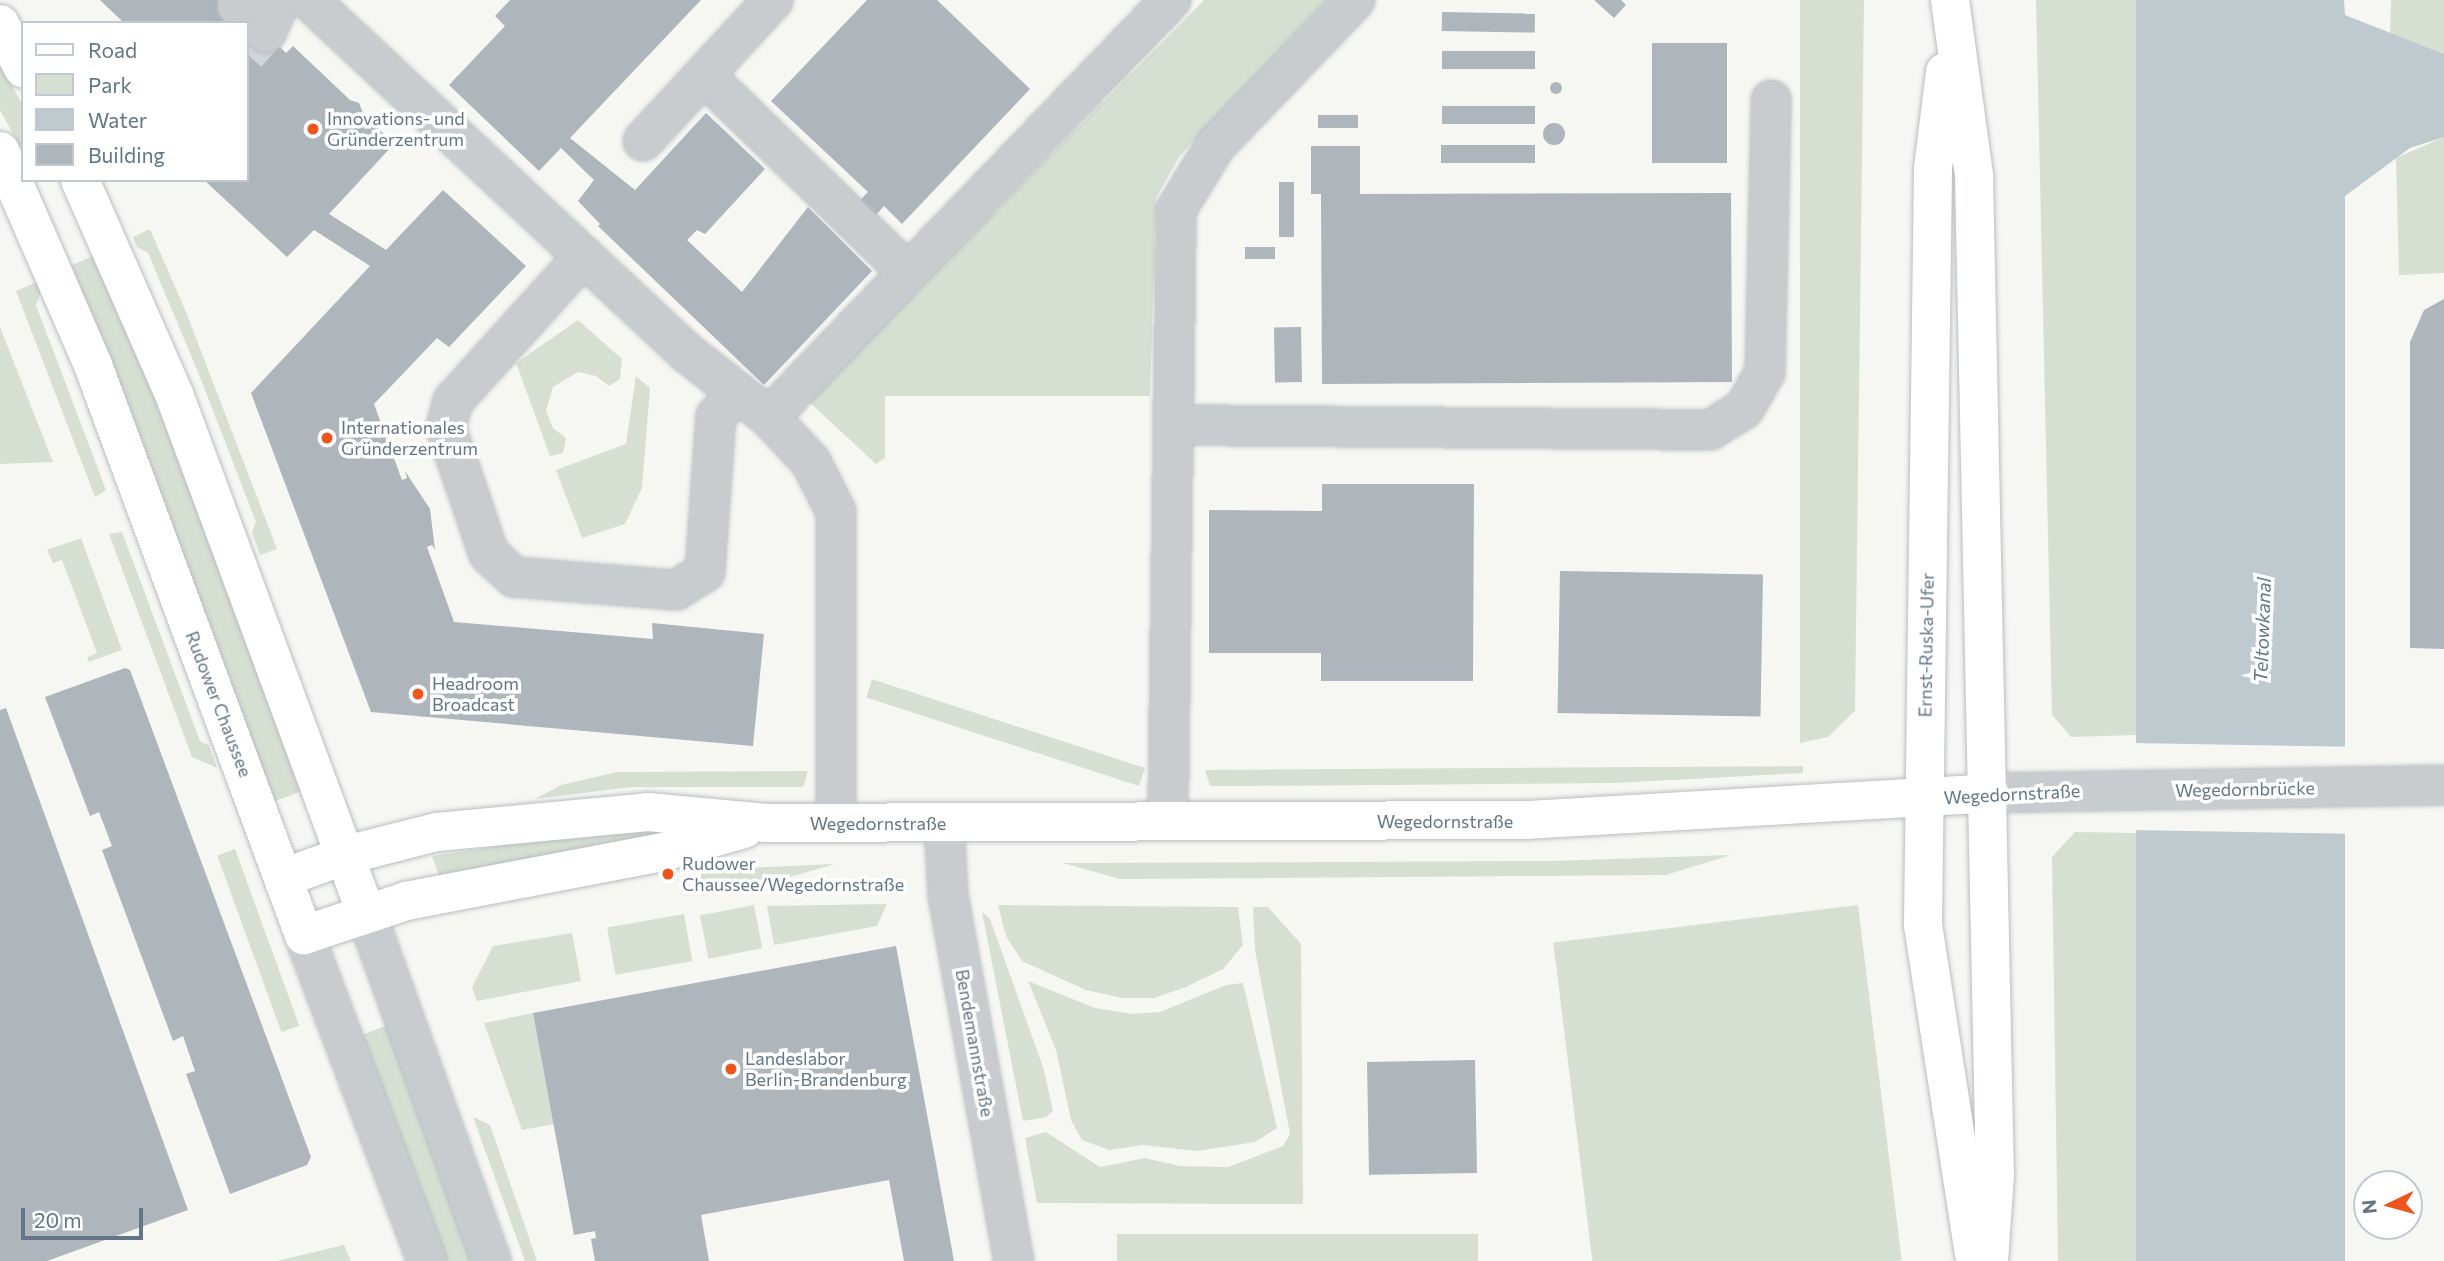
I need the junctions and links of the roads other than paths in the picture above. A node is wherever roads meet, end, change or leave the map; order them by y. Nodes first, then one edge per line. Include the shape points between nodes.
1 (309, 0) edge
2 (773, 0) edge
3 (1355, 0) edge
4 (1157, 4) edge
5 (1950, 13) edge
6 (0, 24) edge
7 (21, 64) edge
8 (704, 75) junction
9 (1771, 100) dead end
10 (643, 141) dead end
11 (14, 172) edge
12 (81, 182) edge
13 (584, 256) junction
14 (908, 274) junction
15 (737, 394) junction
16 (769, 417) junction
17 (1173, 425) junction
18 (2444, 785) edge
19 (2124, 790) joint
20 (1989, 793) junction
21 (1924, 798) junction
22 (1168, 821) junction
23 (766, 823) junction
24 (836, 823) junction
25 (944, 823) junction
26 (346, 855) junction
27 (284, 878) junction
28 (366, 913) junction
29 (304, 935) junction
30 (428, 1261) edge
31 (491, 1261) edge
32 (1014, 1261) edge
33 (1975, 1261) edge
34 (1989, 1261) edge

1 - 13 street
2 - 8 street
3 - 17 street via 1215,146 1176,209
4 - 14 street
5 - 20 main road, Ernst-Ruska-Ufer via 1974,176
5 - 21 main road, Ernst-Ruska-Ufer via 1933,169
6 - 7 main road
8 - 10 street
8 - 14 street
9 - 17 street via 1765,372 1744,409 1710,430
11 - 27 main road, Rudower Chaussee via 93,365
12 - 26 main road via 174,394
13 - 15 street
13 - 15 street via 453,401 446,428 489,554 514,577 676,590 705,572 716,416
14 - 16 street
15 - 16 street
16 - 24 street via 811,462 836,512
17 - 22 street
18 - 19 street, Wegedornbrücke
19 - 20 street, Wegedornstraße
20 - 21 main road, Wegedornstraße
20 - 34 main road, Ernst-Ruska-Ufer via 1995,1175
21 - 22 main road, Wegedornstraße via 1526,820
21 - 33 main road, Ernst-Ruska-Ufer via 1923,925
22 - 25 main road, Wegedornstraße
23 - 24 main road, Wegedornstraße
23 - 26 main road, Wegedornstraße via 648,812 516,822 437,832
23 - 28 main road, Wegedornstraße via 667,851 406,901
24 - 25 main road, Wegedornstraße
25 - 32 street, Bendemannstraße via 948,895
26 - 27 main road, Wegedornstraße
26 - 28 main road
27 - 29 main road, Rudower Chaussee
28 - 29 main road, Wegedornstraße
28 - 31 street
29 - 30 street, Rudower Chaussee

